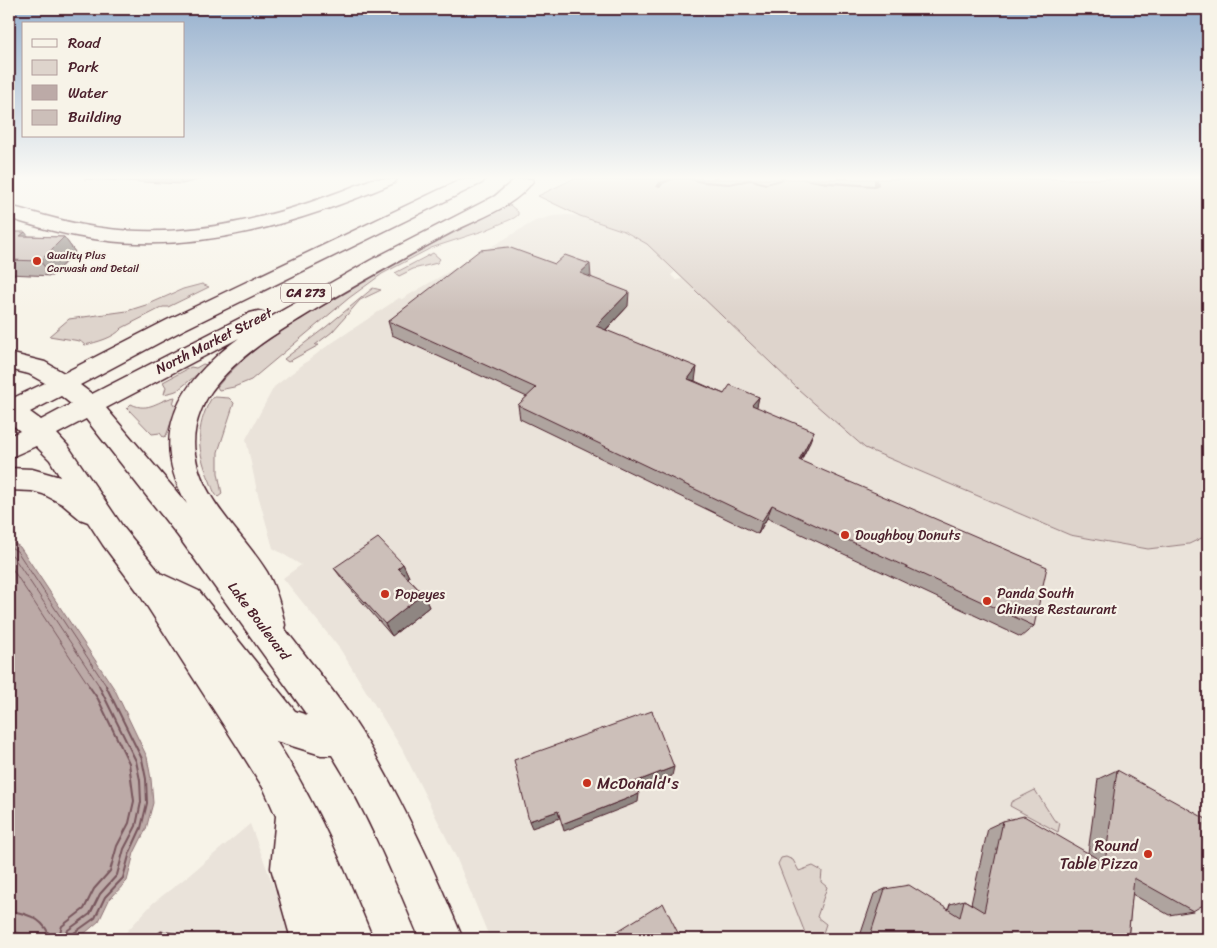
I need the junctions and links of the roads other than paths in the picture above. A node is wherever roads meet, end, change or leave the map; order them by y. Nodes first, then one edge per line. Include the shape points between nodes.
1 (41, 223) edge
2 (260, 223) edge
3 (385, 223) edge
4 (441, 223) edge
5 (457, 223) edge
6 (9, 361) edge
7 (64, 384) junction
8 (89, 405) junction
9 (10, 410) edge
10 (39, 432) junction
11 (9, 448) edge
12 (9, 479) edge
13 (113, 536) junction
14 (149, 582) junction
15 (273, 639) junction
16 (342, 736) junction
17 (296, 815) junction
18 (312, 939) edge
19 (351, 939) edge
20 (441, 939) edge

1 - 2 main road via 90,233 143,236 195,233
3 - 7 main road, CA 273 via 175,325
4 - 8 main road, North Market Street / CA 273
5 - 15 main road via 341,285 236,351 216,369 183,419 179,444 183,466 195,493 257,583
6 - 7 main road, Lake Boulevard via 37,368
7 - 8 main road, Lake Boulevard
7 - 9 main road, CA 273
8 - 10 main road, North Market Street / CA 273
8 - 15 main road, Lake Boulevard
9 - 10 main road
10 - 11 main road, North Market Street / CA 273
10 - 13 main road via 59,454
12 - 13 main road via 27,478 51,485 78,499
13 - 14 main road
14 - 16 main road via 188,601 284,726 321,737
14 - 17 main road via 277,776
15 - 16 main road, Lake Boulevard
16 - 20 main road, Lake Boulevard via 411,867
17 - 18 main road via 291,868
17 - 19 main road

